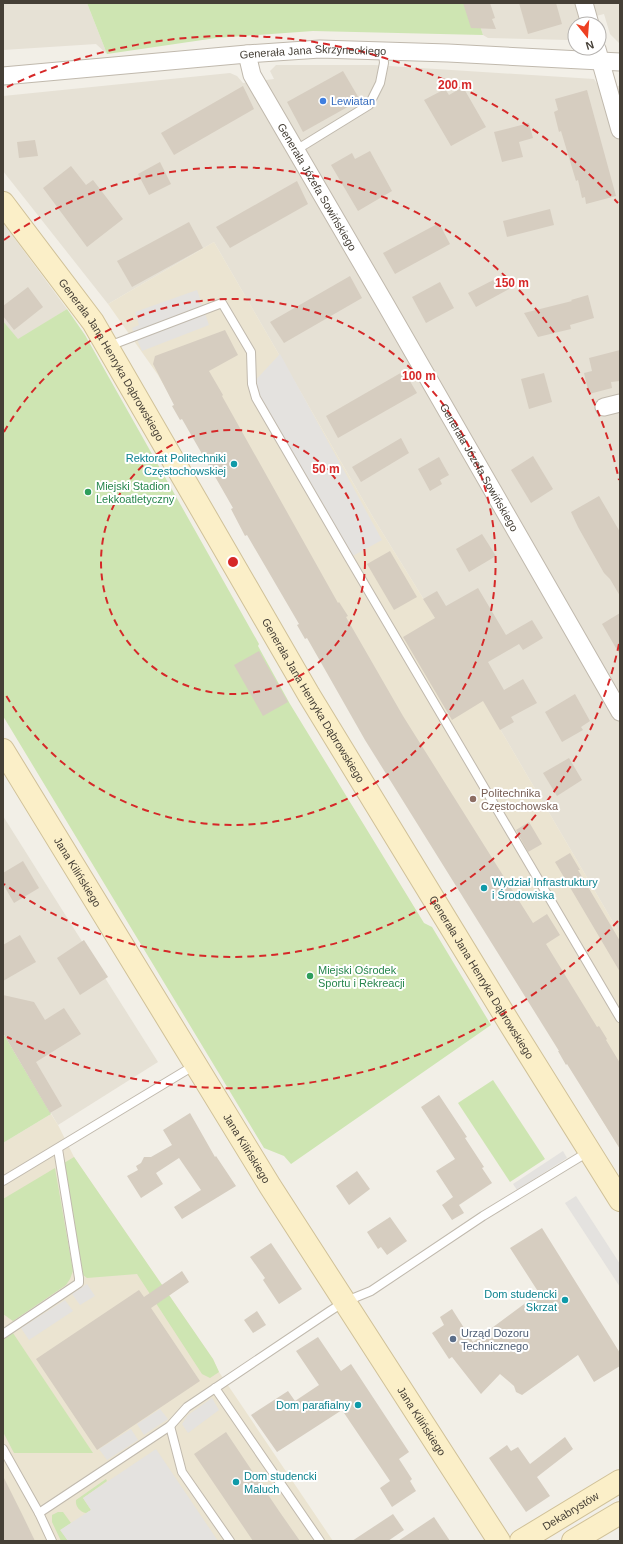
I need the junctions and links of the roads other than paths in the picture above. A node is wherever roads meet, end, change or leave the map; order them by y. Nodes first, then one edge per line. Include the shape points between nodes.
1 (584, 3) edge
2 (588, 16) edge
3 (383, 52) junction
4 (247, 54) junction
5 (567, 54) edge
6 (599, 56) edge
7 (604, 56) edge
8 (620, 62) edge
9 (4, 75) edge
10 (620, 130) edge
11 (296, 150) junction
12 (3, 203) edge
13 (108, 347) junction
14 (620, 712) edge
15 (3, 750) edge
16 (620, 1018) edge
17 (195, 1065) junction
18 (58, 1149) junction
19 (589, 1151) junction
20 (3, 1181) edge
21 (620, 1200) edge
22 (344, 1302) junction
23 (3, 1334) edge
24 (215, 1388) junction
25 (170, 1426) junction
26 (4, 1453) edge
27 (620, 1481) edge
28 (39, 1513) junction
29 (620, 1513) edge
30 (52, 1541) edge
31 (230, 1541) edge
32 (320, 1541) edge
33 (499, 1541) edge
34 (521, 1541) edge
35 (574, 1541) edge

1 - 2 street
3 - 4 street, Generała Jana Skrzyneckiego via 320,49
3 - 5 street, Generała Jana Skrzyneckiego
3 - 11 lane via 384,63 380,84 369,105
4 - 9 street, Generała Jana Skrzyneckiego
4 - 11 street, Generała Józefa Sowińskiego via 252,75
6 - 10 street
7 - 8 street, Generała Jana Skrzyneckiego
11 - 14 street, Generała Józefa Sowińskiego
12 - 13 street, Generała Jana Henryka Dąbrowskiego via 93,322
13 - 16 lane via 222,304 251,352 252,384 256,398
13 - 19 street, Generała Jana Henryka Dąbrowskiego via 309,695
15 - 17 street, Jana Kilińskiego
17 - 18 lane
17 - 22 street, Jana Kilińskiego
18 - 20 lane
18 - 23 lane via 79,1284
19 - 21 street, Generała Jana Henryka Dąbrowskiego
19 - 22 lane via 483,1216 371,1291
22 - 24 lane
22 - 33 street, Jana Kilińskiego
24 - 25 lane via 186,1407
24 - 32 lane
25 - 28 lane
25 - 31 lane via 182,1472
26 - 28 lane
27 - 34 street, Dekabrystów
28 - 30 lane
29 - 35 street

